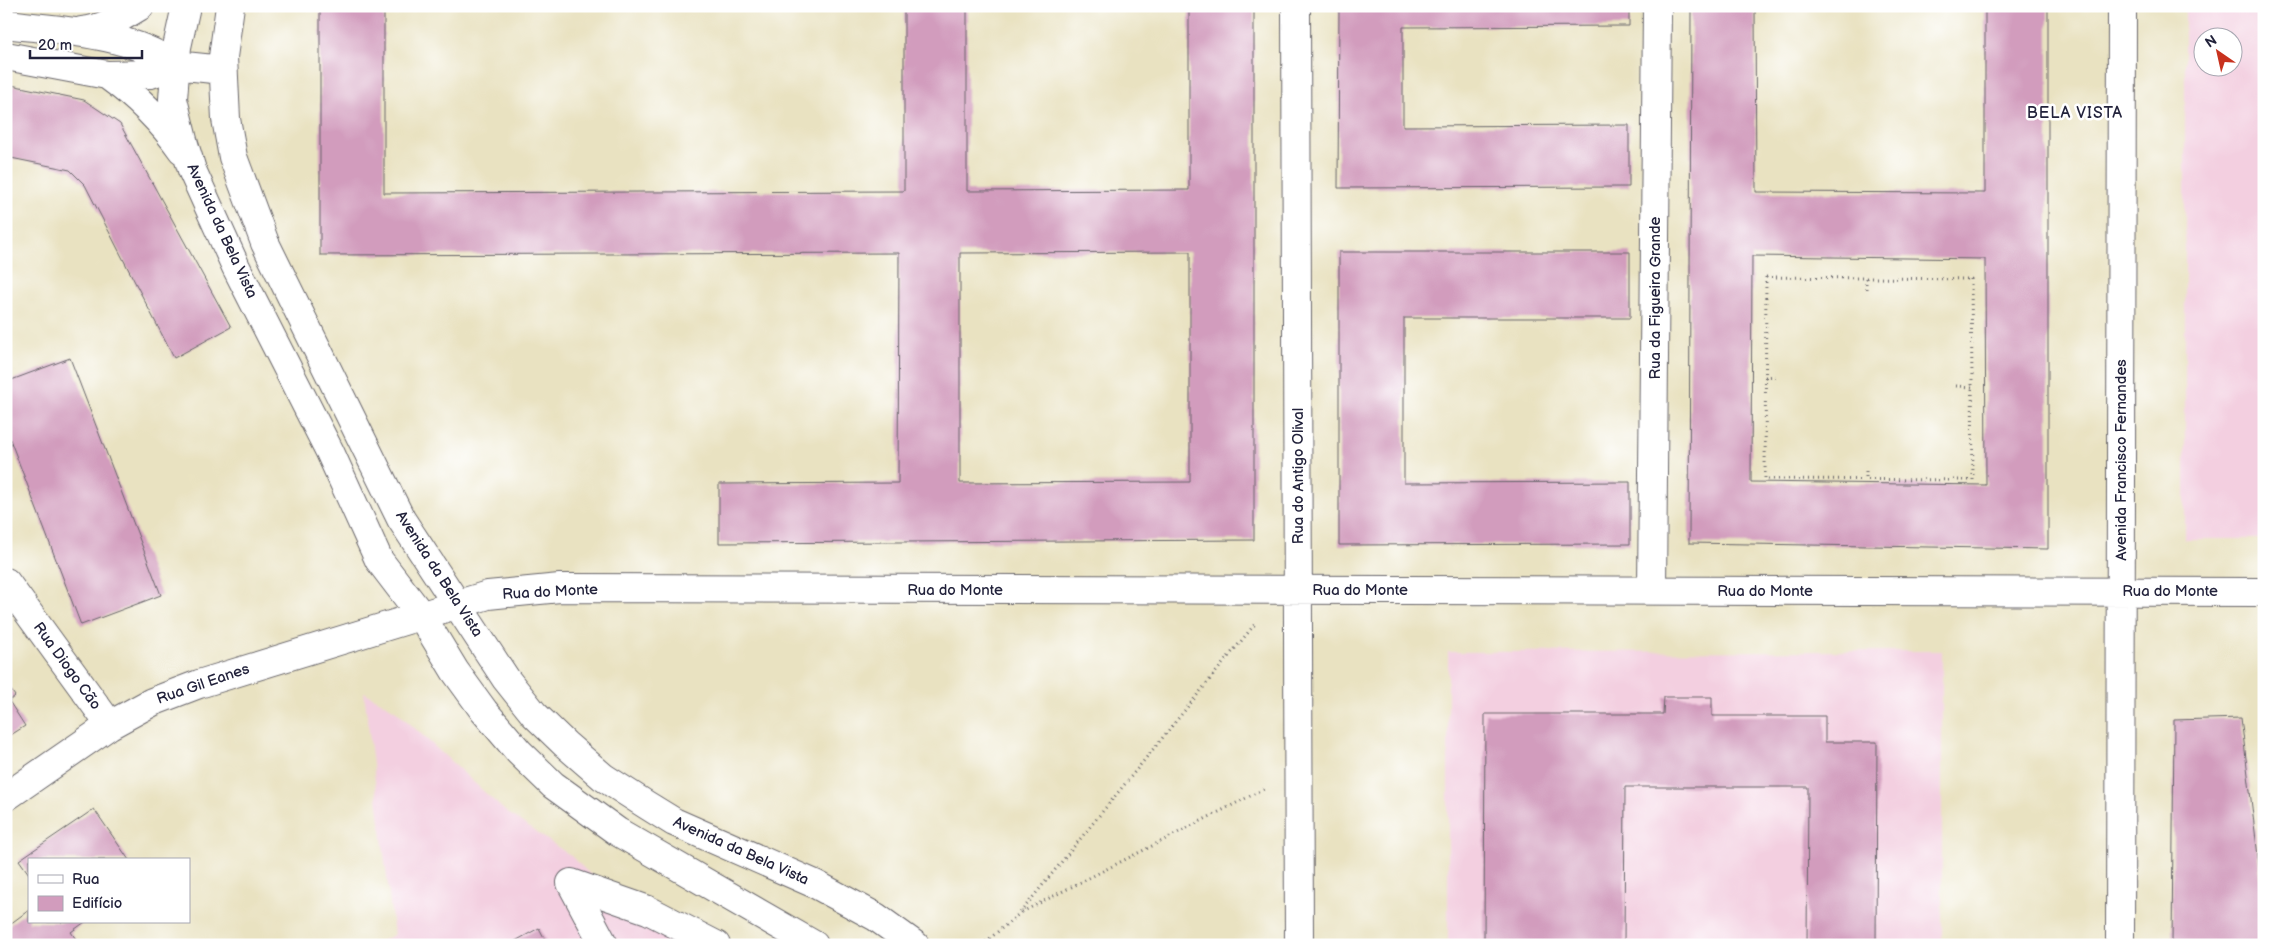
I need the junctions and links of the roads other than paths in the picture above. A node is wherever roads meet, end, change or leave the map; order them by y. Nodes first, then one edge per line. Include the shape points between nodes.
1 (140, 6) edge
2 (186, 6) edge
3 (230, 6) edge
4 (1296, 6) edge
5 (1657, 6) edge
6 (2122, 6) edge
7 (6, 24) edge
8 (73, 32) junction
9 (6, 56) edge
10 (175, 65) junction
11 (223, 70) junction
12 (107, 75) junction
13 (189, 160) junction
14 (6, 582) edge
15 (1298, 590) junction
16 (1652, 590) junction
17 (2120, 591) junction
18 (2264, 592) edge
19 (458, 604) junction
20 (421, 615) junction
21 (110, 725) junction
22 (6, 797) edge
23 (906, 942) edge
24 (604, 945) edge
25 (716, 945) edge
26 (814, 945) edge
27 (1299, 945) edge
28 (2120, 945) edge

1 - 8 street via 92,30
2 - 10 street, Avenida da Bela Vista
3 - 11 street, Avenida da Bela Vista
4 - 15 street, Rua do Antigo Olival
5 - 16 street, Rua da Figueira Grande
6 - 17 street, Avenida Francisco Fernandes
7 - 8 street
8 - 10 street via 118,39 157,53
9 - 12 street
10 - 11 street
10 - 12 street via 151,74
10 - 13 street, Avenida da Bela Vista via 173,99
11 - 19 street, Avenida da Bela Vista via 233,157 266,242 401,519
12 - 13 street via 145,106
13 - 20 street, Avenida da Bela Vista via 236,267 330,452 379,560
14 - 21 street, Rua Diogo Cão
15 - 16 street, Rua do Monte
15 - 19 street, Rua do Monte via 560,588 488,595
15 - 27 street, Rua do Antigo Olival
16 - 17 street, Rua do Monte
17 - 18 street, Rua do Monte
17 - 28 street, Avenida Francisco Fernandes
19 - 20 street, Rua do Monte
19 - 23 street, Avenida da Bela Vista via 506,679 534,714 603,777 674,822 815,884 876,918
20 - 21 street, Rua Gil Eanes via 199,684 152,702
20 - 26 street, Avenida da Bela Vista via 454,671 484,712 554,784 618,832
21 - 22 street, Rua Gil Eanes
24 - 25 street via 571,883 648,910

